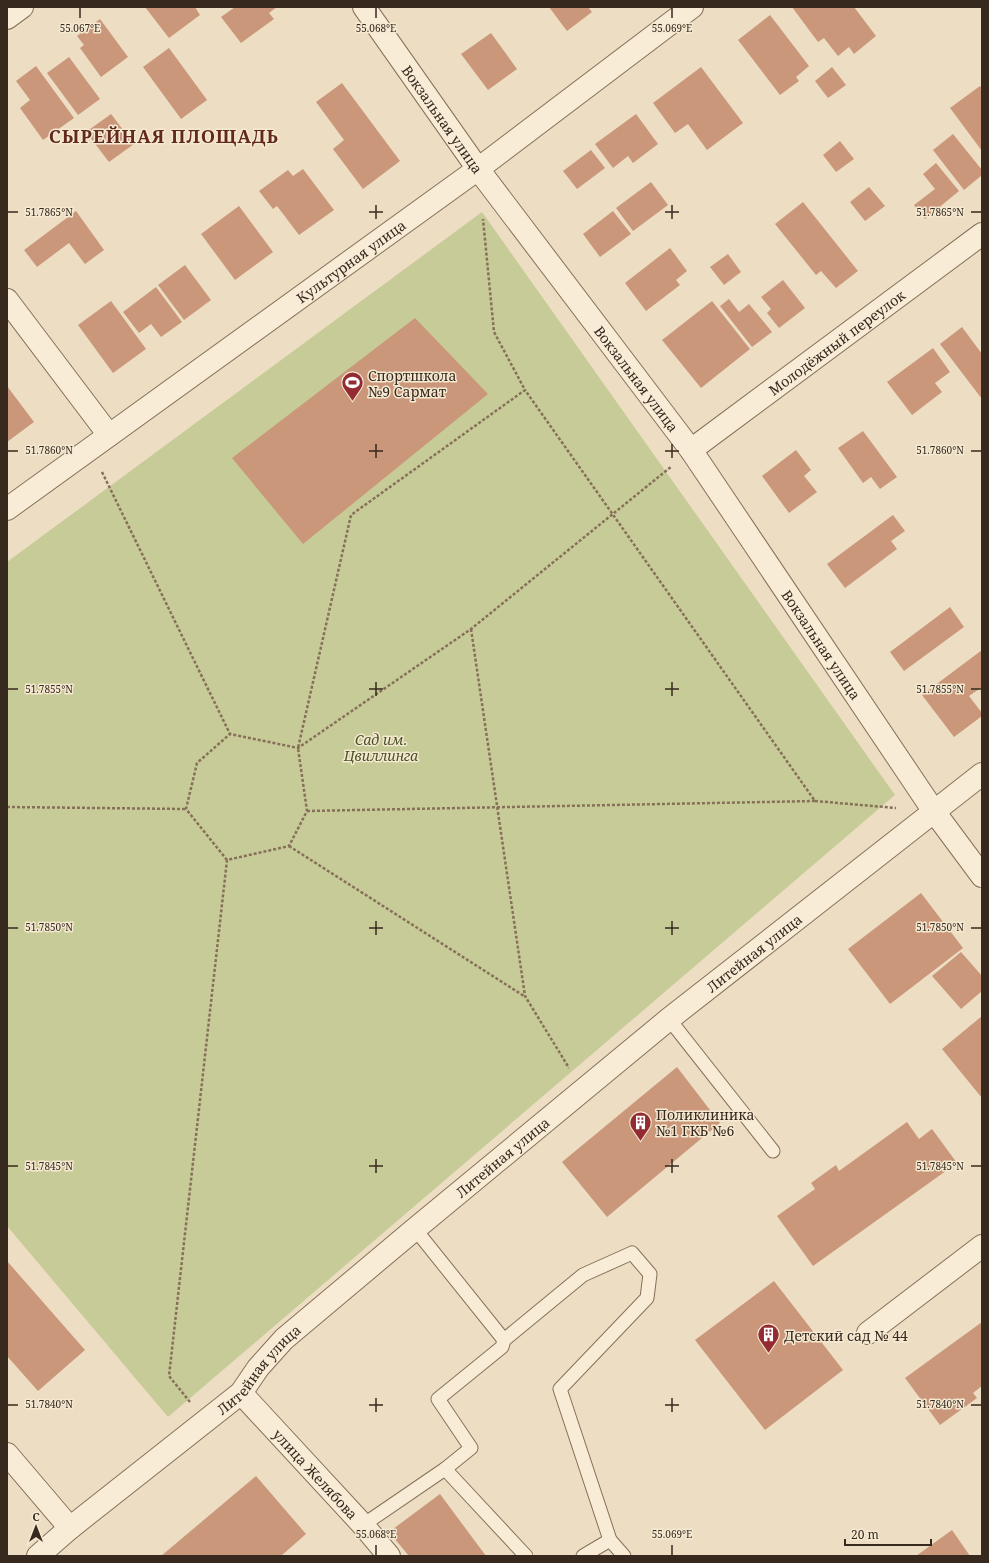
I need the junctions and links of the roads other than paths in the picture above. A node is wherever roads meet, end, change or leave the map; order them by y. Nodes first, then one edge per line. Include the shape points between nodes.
1 (22, 7) edge
2 (364, 7) edge
3 (692, 7) edge
4 (7, 18) edge
5 (478, 168) junction
6 (982, 234) edge
7 (7, 300) edge
8 (109, 435) junction
9 (691, 450) junction
10 (7, 509) edge
11 (982, 774) edge
12 (933, 810) junction
13 (982, 876) edge
14 (669, 1019) junction
15 (773, 1151) dead end
16 (415, 1229) junction
17 (982, 1246) edge
18 (868, 1333) dead end
19 (504, 1340) junction
20 (241, 1393) junction
21 (7, 1454) edge
22 (445, 1470) junction
23 (363, 1525) junction
24 (70, 1528) junction
25 (610, 1540) junction
26 (38, 1556) edge
27 (389, 1556) edge
28 (526, 1556) edge
29 (583, 1556) edge
30 (624, 1556) edge

1 - 4 street
2 - 5 street, Вокзальная улица
3 - 5 street, Культурная улица
5 - 8 street, Культурная улица
5 - 9 street, Вокзальная улица
6 - 9 street, Молодёжный переулок
7 - 8 street
8 - 10 street, Культурная улица
9 - 12 street, Вокзальная улица
11 - 12 street, Литейная улица
12 - 13 street, Вокзальная улица
12 - 14 street, Литейная улица
14 - 15 lane
14 - 16 street, Литейная улица
16 - 19 lane
16 - 20 street, Литейная улица via 284,1339 258,1368
17 - 18 street
19 - 22 lane via 502,1347 438,1399 470,1448
19 - 25 lane via 583,1275 632,1253 650,1274 647,1298 560,1389
20 - 23 street, улица Желябова
20 - 24 street, Литейная улица
21 - 24 street
22 - 23 lane
22 - 28 lane
23 - 27 street, улица Желябова
24 - 26 street, Литейная улица
25 - 29 lane
25 - 30 lane

